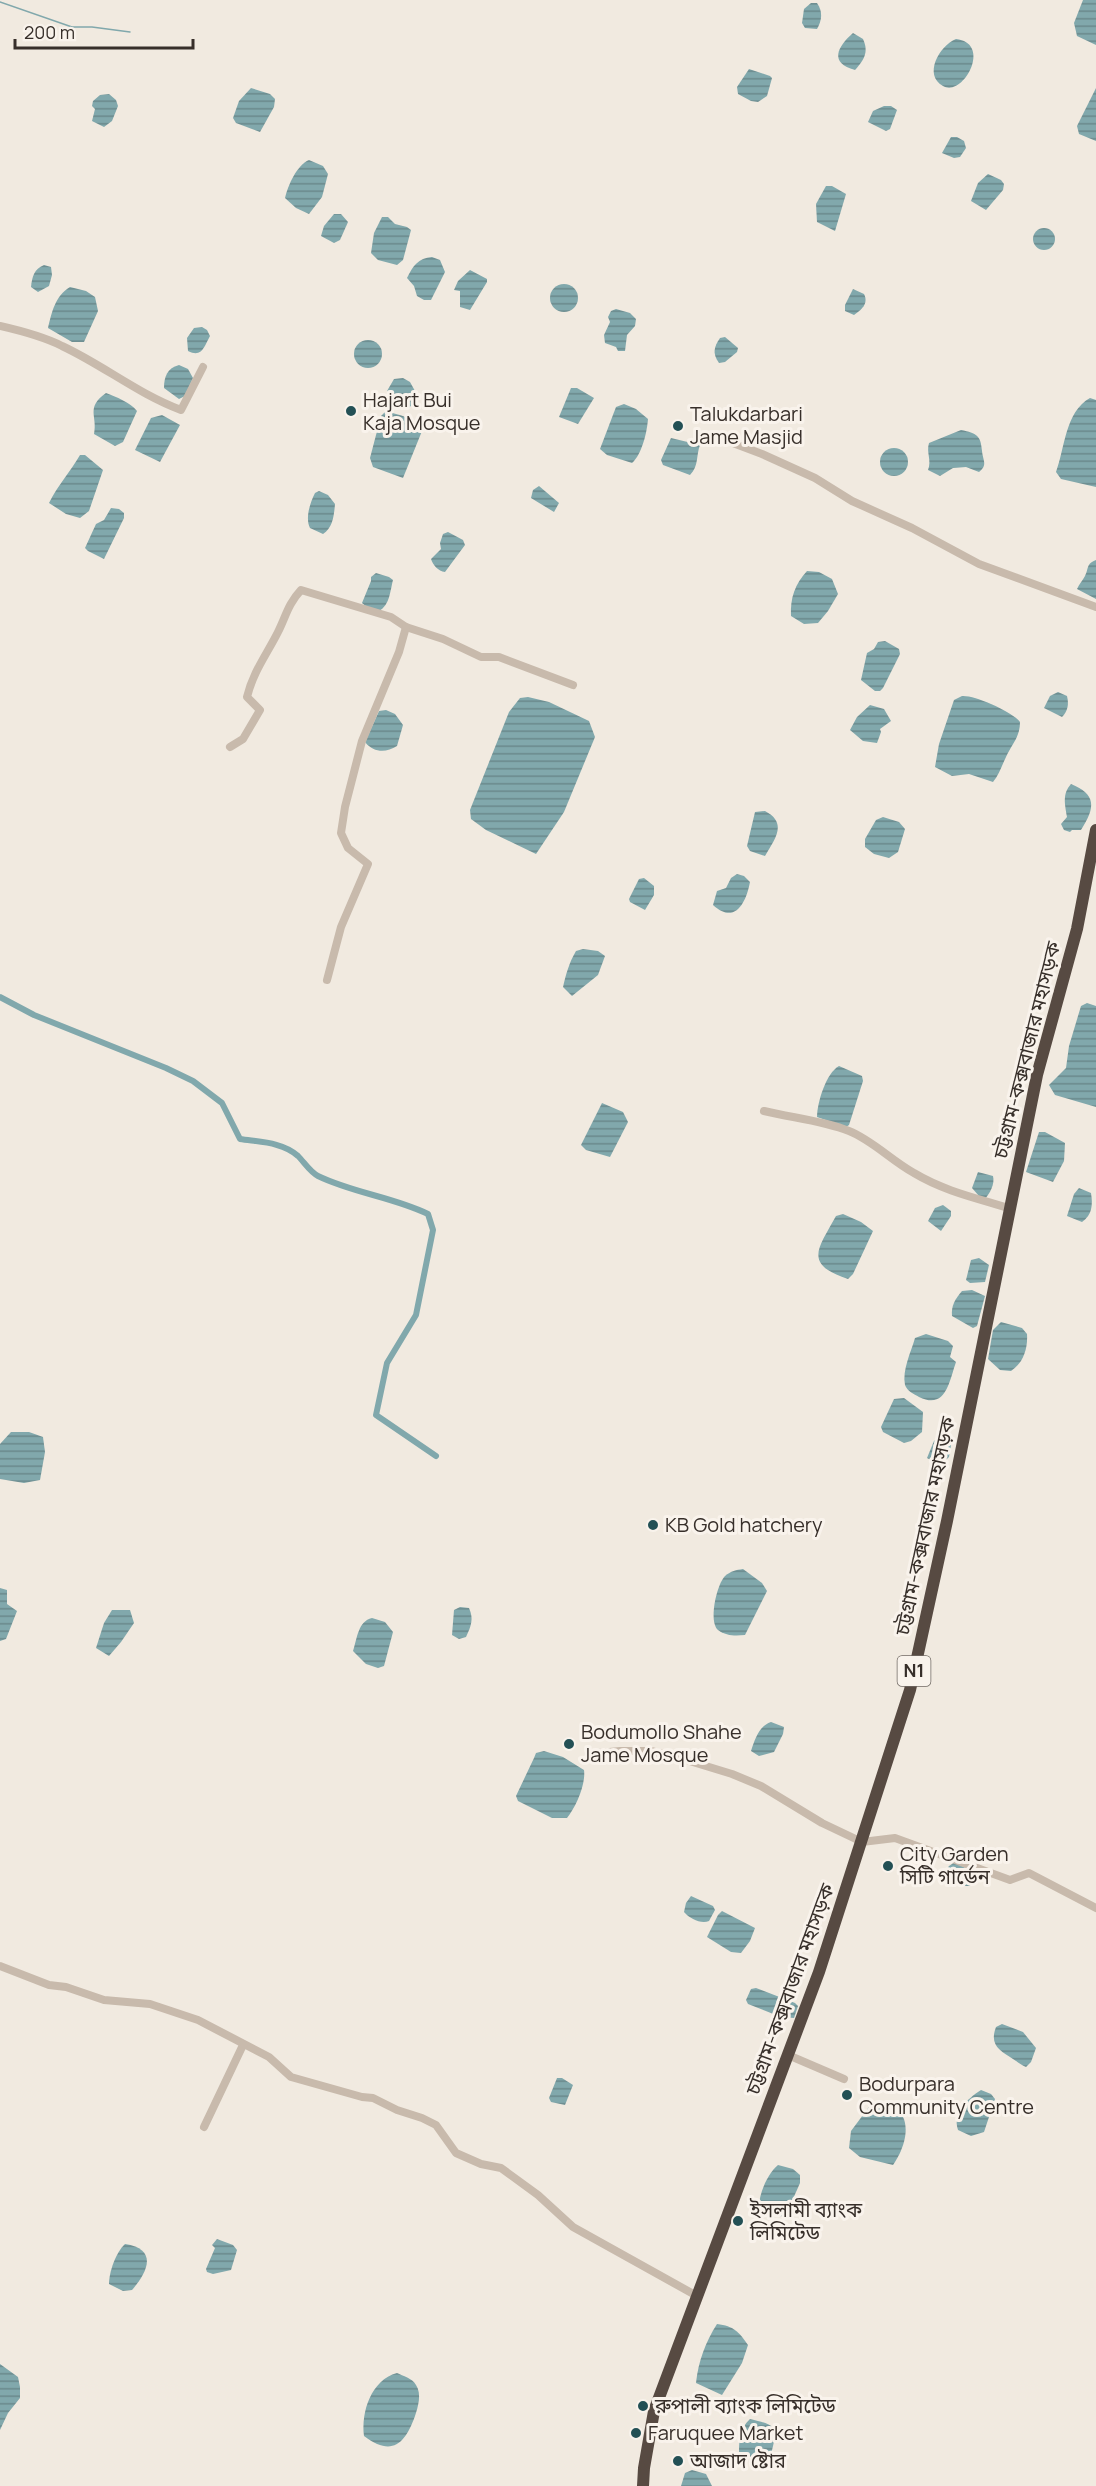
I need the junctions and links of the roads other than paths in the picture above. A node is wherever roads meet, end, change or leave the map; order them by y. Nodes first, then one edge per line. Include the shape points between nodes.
1 (0, 326) edge
2 (203, 367) dead end
3 (717, 437) dead end
4 (1096, 607) edge
5 (406, 627) junction
6 (573, 685) dead end
7 (230, 747) dead end
8 (1096, 830) edge
9 (327, 980) dead end
10 (764, 1111) dead end
11 (1009, 1208) junction
12 (588, 1754) dead end
13 (862, 1842) junction
14 (1096, 1908) edge
15 (0, 1966) edge
16 (243, 2045) junction
17 (788, 2055) junction
18 (844, 2079) dead end
19 (204, 2127) dead end
20 (698, 2296) junction
21 (643, 2486) edge

1 - 2 street via 64,347 156,401 181,410
3 - 4 street via 815,477 852,501 979,564
5 - 6 street via 481,657 499,657
5 - 7 street via 391,617 301,590 291,600 252,677 246,697 260,710 243,739
5 - 9 street via 362,741 345,807 341,833 348,848 368,864 340,927
8 - 11 highway, চট্টগ্রাম-কক্সবাজার মহাসড়ক / N1 via 1077,929 1037,1075
10 - 11 street via 851,1132 940,1187
11 - 13 highway, চট্টগ্রাম-কক্সবাজার মহাসড়ক / N1 via 910,1690
12 - 13 street via 652,1751 732,1774
13 - 14 street via 895,1838 1010,1880 1029,1873
13 - 17 highway, চট্টগ্রাম-কক্সবাজার মহাসড়ক / N1
15 - 16 street via 104,2000 160,2007 198,2020
16 - 19 street
16 - 20 street via 269,2057 291,2077 374,2098 436,2125 456,2153 501,2168 573,2227
17 - 18 street
17 - 20 highway, চট্টগ্রাম-কক্সবাজার মহাসড়ক / N1
20 - 21 highway, চট্টগ্রাম-কক্সবাজার মহাসড়ক / N1 via 654,2411

